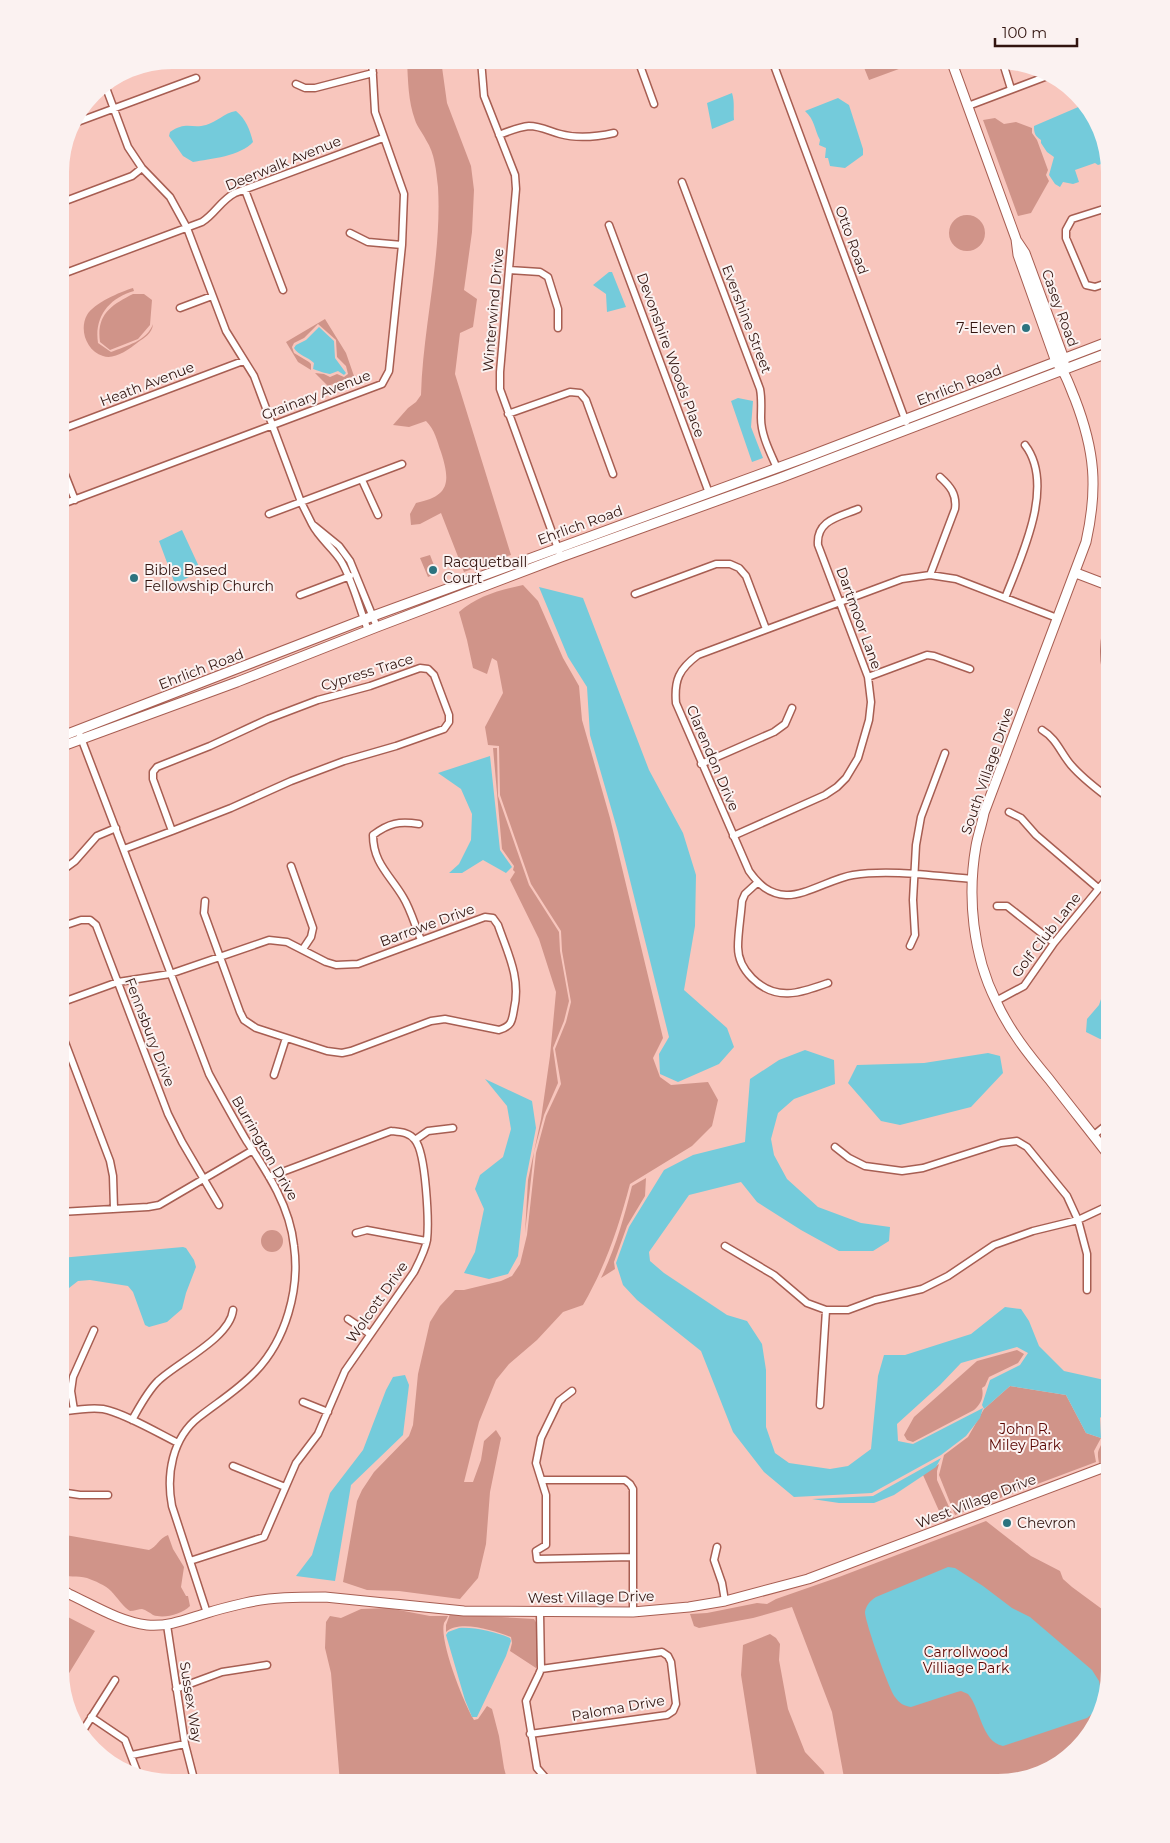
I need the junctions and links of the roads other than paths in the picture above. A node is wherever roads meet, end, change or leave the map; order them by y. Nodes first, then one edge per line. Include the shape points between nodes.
1 (373, 69) edge
2 (482, 69) edge
3 (641, 69) edge
4 (775, 69) edge
5 (954, 69) edge
6 (1005, 69) edge
7 (373, 73) junction
8 (196, 78) dead end
9 (1042, 78) edge
10 (296, 84) dead end
11 (1011, 89) junction
12 (108, 91) edge
13 (654, 104) dead end
14 (968, 106) junction
15 (114, 108) junction
16 (83, 120) edge
17 (614, 133) dead end
18 (499, 135) junction
19 (383, 138) junction
20 (142, 168) junction
21 (682, 182) dead end
22 (245, 190) junction
23 (69, 200) edge
24 (1101, 210) edge
25 (609, 225) dead end
26 (187, 228) junction
27 (350, 234) dead end
28 (402, 245) junction
29 (509, 270) junction
30 (69, 272) edge
31 (1101, 285) edge
32 (283, 290) dead end
33 (212, 296) junction
34 (180, 308) dead end
35 (558, 328) dead end
36 (1101, 344) edge
37 (1101, 355) edge
38 (243, 360) junction
39 (1060, 360) junction
40 (1063, 370) junction
41 (508, 414) junction
42 (272, 425) junction
43 (907, 425) junction
44 (69, 427) edge
45 (1025, 445) dead end
46 (807, 457) junction
47 (402, 464) dead end
48 (777, 468) junction
49 (613, 474) dead end
50 (940, 477) dead end
51 (362, 480) junction
52 (69, 486) edge
53 (750, 489) junction
54 (709, 493) junction
55 (74, 500) junction
56 (69, 502) edge
57 (301, 502) junction
58 (858, 509) dead end
59 (269, 514) dead end
60 (378, 516) dead end
61 (312, 524) junction
62 (559, 553) junction
63 (356, 574) junction
64 (1076, 574) junction
65 (930, 575) junction
66 (348, 577) junction
67 (1101, 583) edge
68 (635, 594) dead end
69 (300, 595) dead end
70 (1005, 598) junction
71 (839, 602) junction
72 (368, 618) junction
73 (1057, 618) junction
74 (372, 628) junction
75 (766, 629) junction
76 (970, 669) dead end
77 (868, 677) junction
78 (792, 708) dead end
79 (1042, 730) dead end
80 (80, 734) junction
81 (69, 736) edge
82 (69, 741) edge
83 (946, 753) dead end
84 (702, 764) junction
85 (1101, 792) edge
86 (1010, 812) dead end
87 (419, 824) dead end
88 (116, 828) junction
89 (172, 831) junction
90 (733, 836) junction
91 (124, 849) junction
92 (69, 866) edge
93 (291, 866) dead end
94 (914, 874) junction
95 (972, 879) junction
96 (757, 883) junction
97 (1101, 884) edge
98 (1098, 888) junction
99 (205, 901) dead end
100 (997, 906) dead end
101 (69, 925) edge
102 (421, 940) junction
103 (1054, 943) junction
104 (910, 946) dead end
105 (303, 949) junction
106 (220, 958) junction
107 (170, 974) junction
108 (118, 982) junction
109 (828, 983) dead end
110 (69, 1000) edge
111 (996, 1002) junction
112 (286, 1038) junction
113 (69, 1053) edge
114 (274, 1075) dead end
115 (453, 1128) dead end
116 (1101, 1130) edge
117 (1094, 1136) junction
118 (416, 1140) junction
119 (1101, 1145) edge
120 (835, 1147) dead end
121 (253, 1150) junction
122 (269, 1177) junction
123 (204, 1179) junction
124 (220, 1205) dead end
125 (114, 1209) junction
126 (1101, 1210) edge
127 (69, 1212) edge
128 (1078, 1220) junction
129 (356, 1233) dead end
130 (426, 1241) junction
131 (725, 1246) dead end
132 (1087, 1290) dead end
133 (233, 1310) dead end
134 (826, 1310) junction
135 (348, 1319) dead end
136 (94, 1330) dead end
137 (370, 1334) junction
138 (572, 1391) dead end
139 (303, 1402) dead end
140 (820, 1405) dead end
141 (74, 1410) junction
142 (69, 1411) edge
143 (328, 1412) junction
144 (132, 1420) junction
145 (178, 1443) junction
146 (233, 1466) dead end
147 (1101, 1468) edge
148 (542, 1480) junction
149 (285, 1487) junction
150 (69, 1493) edge
151 (108, 1496) dead end
152 (718, 1547) dead end
153 (633, 1557) junction
154 (190, 1561) junction
155 (69, 1594) edge
156 (725, 1601) junction
157 (540, 1612) junction
158 (633, 1612) junction
159 (207, 1613) junction
160 (167, 1625) junction
161 (267, 1665) dead end
162 (541, 1669) junction
163 (116, 1680) dead end
164 (176, 1688) junction
165 (91, 1717) junction
166 (85, 1727) edge
167 (530, 1734) junction
168 (185, 1744) junction
169 (132, 1755) junction
170 (136, 1768) edge
171 (193, 1774) edge
172 (542, 1774) edge

1 - 7 street, Grainary Avenue
2 - 18 street, Winterwind Drive via 484,96
3 - 13 street
4 - 43 street, Otto Road
5 - 14 street, Casey Road
6 - 11 street
7 - 10 street via 315,88
7 - 19 street, Grainary Avenue via 375,112
8 - 15 street
9 - 11 street
11 - 14 street
12 - 15 street
14 - 39 street, Casey Road via 1016,239 1018,256
15 - 16 street
15 - 20 street via 128,147
17 - 18 street via 578,137 530,126
18 - 29 street, Winterwind Drive via 515,175
19 - 22 street, Deerwalk Avenue
19 - 28 street, Grainary Avenue via 404,194
20 - 23 street via 132,176
20 - 26 street via 170,197
21 - 48 street, Evershine Street via 760,389 763,434
22 - 26 street, Deerwalk Avenue via 226,198 209,218
22 - 32 street
24 - 31 street via 1072,219 1066,230 1066,238 1086,285
25 - 54 street, Devonshire Woods Place
26 - 30 street, Deerwalk Avenue
26 - 33 street
27 - 28 street via 368,242
28 - 42 street, Grainary Avenue via 390,372 382,384
29 - 35 street via 540,272 548,277 558,309
29 - 41 street, Winterwind Drive via 500,372 500,389
33 - 34 street
33 - 38 street via 226,332
36 - 39 street, Ehrlich Road
37 - 40 street, Ehrlich Road
38 - 42 street via 254,376
38 - 44 street, Heath Avenue
39 - 40 street, Casey Road
39 - 43 street, Ehrlich Road
40 - 43 street, Ehrlich Road
40 - 64 street, South Village Drive via 1085,424 1093,468 1090,525
41 - 49 street via 570,392 580,393 586,400
41 - 62 street, Winterwind Drive
42 - 55 street, Grainary Avenue
42 - 57 street
43 - 46 street, Ehrlich Road
43 - 53 street, Ehrlich Road
45 - 70 street via 1035,464 1036,499 1029,536
46 - 48 street, Ehrlich Road
46 - 53 street via 805,462 763,478
47 - 51 street
48 - 54 street, Ehrlich Road
50 - 65 street via 950,486 956,502
51 - 57 street
51 - 60 street
52 - 55 street
53 - 62 street, Ehrlich Road
54 - 62 street, Ehrlich Road
55 - 56 street, Grainary Avenue
57 - 59 street
57 - 61 street
58 - 71 street, Dartmoor Lane via 826,523 817,535
61 - 63 street via 339,546
61 - 66 street via 340,560
62 - 72 street, Ehrlich Road
62 - 74 street, Ehrlich Road
63 - 66 street
63 - 72 street
64 - 67 street
64 - 73 street, South Village Drive
65 - 70 street, Clarendon Drive via 956,579
65 - 71 street, Clarendon Drive via 902,578
66 - 69 street
66 - 72 street
68 - 75 street via 716,564 730,564 746,576
70 - 73 street, Clarendon Drive
71 - 75 street, Clarendon Drive
71 - 77 street, Dartmoor Lane
72 - 74 street
72 - 80 street, Ehrlich Road
73 - 95 street, South Village Drive via 984,813
74 - 80 street, Ehrlich Road via 237,682
75 - 84 street, Clarendon Drive via 698,654 679,674 675,688 676,703
76 - 77 street via 927,655
77 - 90 street, Dartmoor Lane via 869,720 858,758 846,778 825,795
78 - 84 street via 786,724 774,732
79 - 85 street via 1051,735 1080,775
80 - 81 street, Ehrlich Road
80 - 82 street, Ehrlich Road
80 - 88 street, Burrington Drive
83 - 94 street via 921,817
84 - 90 street, Clarendon Drive
86 - 98 street via 1021,818
87 - 102 street via 402,822 383,828 373,836 373,850 404,897
88 - 91 street, Burrington Drive
88 - 92 street via 97,836
89 - 89 street, Cypress Trace via 344,761 444,729 449,722 448,715 434,675 428,669 420,668 318,700 157,767 153,779
89 - 91 street, Cypress Trace
90 - 96 street, Clarendon Drive
91 - 107 street, Burrington Drive
93 - 105 street via 313,928
94 - 95 street
94 - 96 street via 854,875 788,895 771,892
94 - 104 street via 915,934
95 - 111 street, South Village Drive via 976,940
96 - 109 street via 742,901 738,948 746,972 759,985 782,994
97 - 98 street, Golf Club Lane
98 - 103 street, Golf Club Lane
99 - 106 street via 204,913
100 - 103 street via 1008,906
101 - 108 street, Fennsbury Drive via 90,920 96,925
102 - 105 street, Barrowe Drive via 358,964 336,965
102 - 112 street, Barrowe Drive via 484,917 493,918 517,980 512,1022 507,1028 499,1030 445,1019 431,1021 342,1053
103 - 111 street, Golf Club Lane via 1024,986
105 - 106 street, Barrowe Drive via 287,942 269,940
106 - 107 street, Barrowe Drive
106 - 112 street, Barrowe Drive via 244,1020 256,1028
107 - 108 street, Barrowe Drive
107 - 121 street, Burrington Drive via 209,1074
108 - 110 street, Barrowe Drive
108 - 123 street, Fennsbury Drive via 168,1114
111 - 117 street, South Village Drive via 1020,1043
112 - 114 street
113 - 125 street via 110,1161
115 - 118 street via 428,1131
116 - 117 street
117 - 119 street, South Village Drive
118 - 122 street via 404,1132 391,1131
118 - 130 street, Wolcott Drive via 421,1153 428,1217
120 - 128 street via 866,1166 902,1171 924,1168 1000,1142 1017,1141 1027,1147 1067,1196
121 - 122 street, Burrington Drive
121 - 123 street
122 - 145 street, Burrington Drive via 286,1210 294,1245 295,1281 287,1318 274,1346 256,1371 234,1392 197,1418
123 - 124 street, Fennsbury Drive
123 - 125 street via 160,1205
125 - 127 street
126 - 128 street
128 - 132 street via 1088,1254
128 - 134 street via 994,1245 922,1289 848,1310
129 - 130 street via 367,1230
130 - 137 street, Wolcott Drive via 414,1272
131 - 134 street via 774,1275 807,1303
133 - 144 street via 232,1320 211,1343 157,1382
134 - 140 street
135 - 137 street
136 - 141 street via 73,1377
137 - 143 street, Wolcott Drive via 345,1371
138 - 148 street via 558,1401 541,1438 536,1463
139 - 143 street
141 - 142 street
141 - 144 street via 104,1409
143 - 149 street, Wolcott Drive
144 - 145 street
145 - 154 street, Burrington Drive via 170,1466 169,1491
146 - 149 street
147 - 156 street, West Village Drive via 808,1579
148 - 153 street via 625,1480 630,1484
148 - 153 street via 546,1495 547,1537 546,1545 536,1551 537,1559
149 - 154 street, Wolcott Drive via 264,1537
150 - 151 street
152 - 156 street via 714,1560
153 - 158 street
154 - 159 street, Burrington Drive
155 - 160 street, West Village Drive via 130,1621
156 - 158 street, West Village Drive
157 - 158 street, West Village Drive
157 - 159 street, West Village Drive via 464,1611 304,1597 247,1602
157 - 162 street
159 - 160 street, West Village Drive
160 - 164 street, Sussex Way
161 - 164 street via 222,1672
162 - 167 street via 526,1701
162 - 167 street, Paloma Drive via 662,1652 671,1662 676,1704 666,1715
163 - 165 street
164 - 168 street, Sussex Way
165 - 166 street
165 - 169 street via 125,1740
167 - 172 street via 537,1768
168 - 169 street
168 - 171 street, Sussex Way
169 - 170 street

